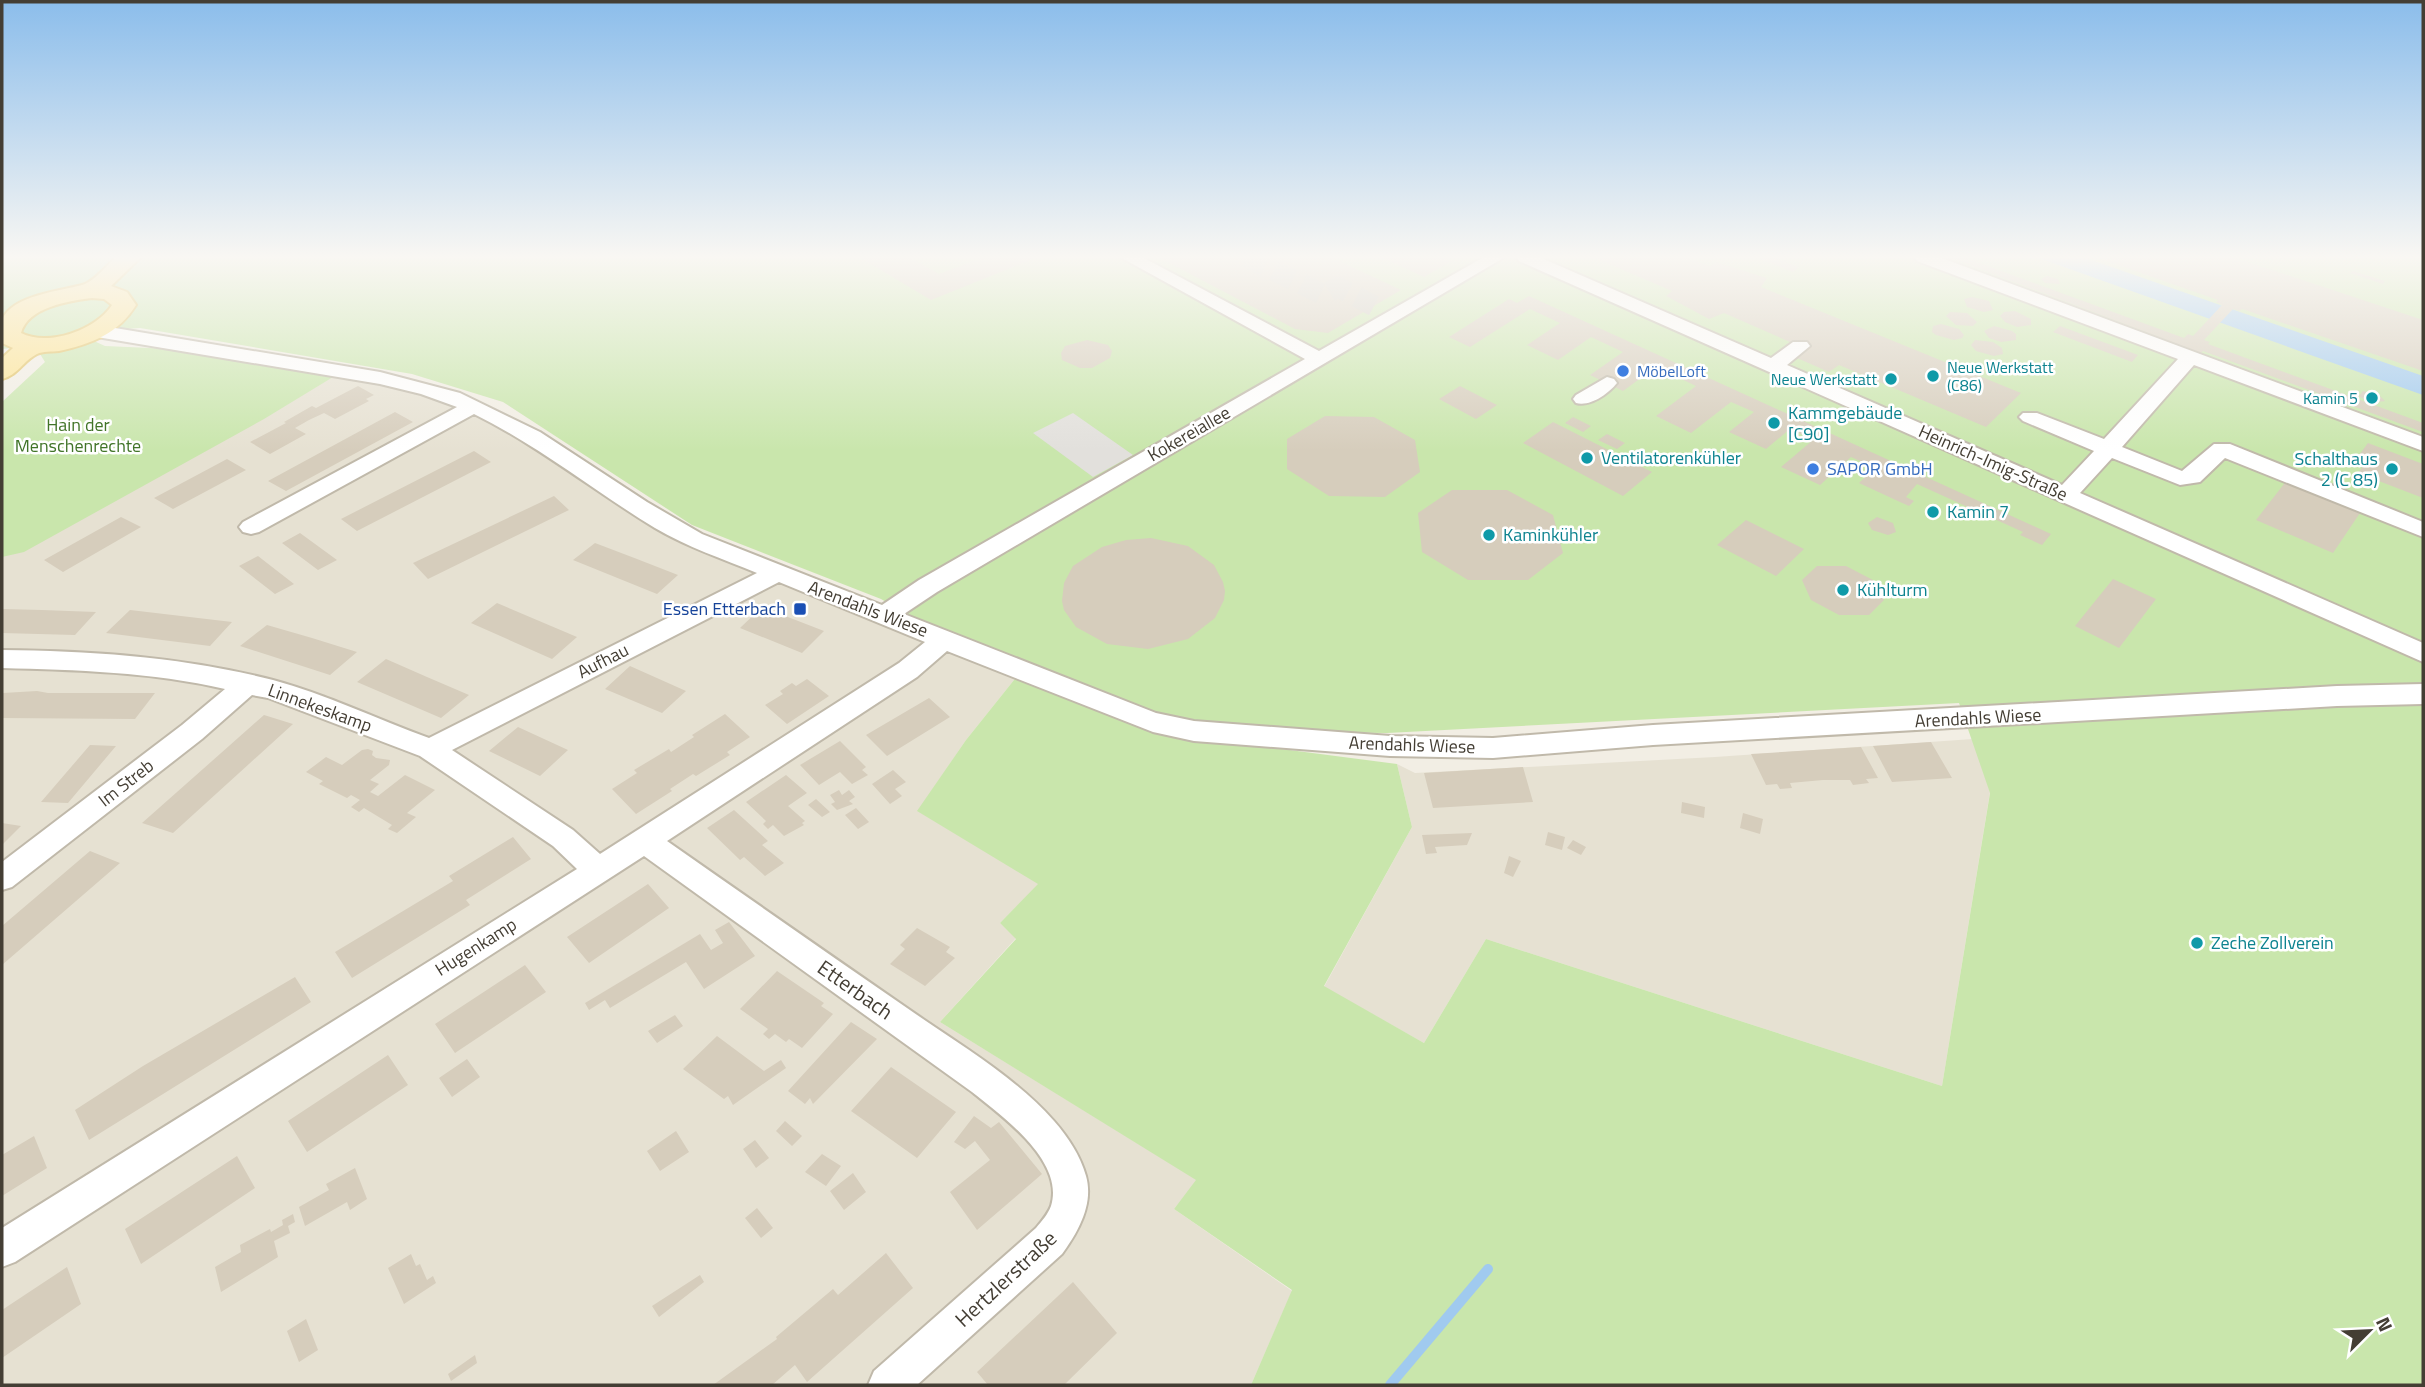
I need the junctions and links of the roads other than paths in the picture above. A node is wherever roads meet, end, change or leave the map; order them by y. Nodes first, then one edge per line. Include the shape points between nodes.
1 (10, 322) edge
2 (111, 322) edge
3 (1250, 322) edge
4 (1385, 322) edge
5 (1672, 322) edge
6 (2096, 322) edge
7 (97, 331) junction
8 (32, 345) junction
9 (1800, 346) dead end
10 (2191, 357) junction
11 (1320, 359) junction
12 (1773, 366) junction
13 (2, 372) edge
14 (1607, 383) dead end
15 (1583, 399) dead end
16 (474, 406) junction
17 (2031, 417) dead end
18 (2423, 444) edge
19 (2108, 449) junction
20 (2066, 495) junction
21 (251, 527) dead end
22 (2423, 530) edge
23 (776, 574) junction
24 (884, 615) junction
25 (946, 638) junction
26 (2423, 653) edge
27 (2, 659) edge
28 (247, 684) junction
29 (2423, 694) edge
30 (430, 749) junction
31 (645, 841) junction
32 (597, 870) junction
33 (2, 878) edge
34 (1056, 1149) joint
35 (2, 1249) edge
36 (888, 1385) edge

1 - 8 main road via 10,337
2 - 7 main road
3 - 11 street
4 - 11 street, Kokereiallee
5 - 12 street, Heinrich-Imig-Straße
6 - 10 street
7 - 8 main road
7 - 16 street, Arendahls Wiese via 378,376
8 - 13 main road
9 - 12 street
10 - 18 street
10 - 19 street
11 - 24 street, Kokereiallee
12 - 20 street, Heinrich-Imig-Straße
14 - 15 street
16 - 21 street
16 - 23 street, Arendahls Wiese via 528,433 666,525
17 - 19 street
19 - 20 street
19 - 22 street via 2180,478 2192,477 2221,449
20 - 26 street, Heinrich-Imig-Straße
23 - 24 street, Arendahls Wiese
23 - 30 street, Aufhau
24 - 25 street, Arendahls Wiese
25 - 29 street, Arendahls Wiese via 1153,722 1194,731 1390,746 1532,746 1667,734
25 - 31 street, Hugenkamp via 908,670
27 - 28 street, Linnekeskamp via 113,662 184,670
28 - 30 street, Linnekeskamp
28 - 33 street, Im Streb
30 - 32 street, Linnekeskamp via 563,838
31 - 32 street, Hugenkamp
31 - 34 street, Etterbach via 977,1076
32 - 35 street, Hugenkamp
34 - 36 street, Hertzlerstraße via 1070,1182 1065,1223

